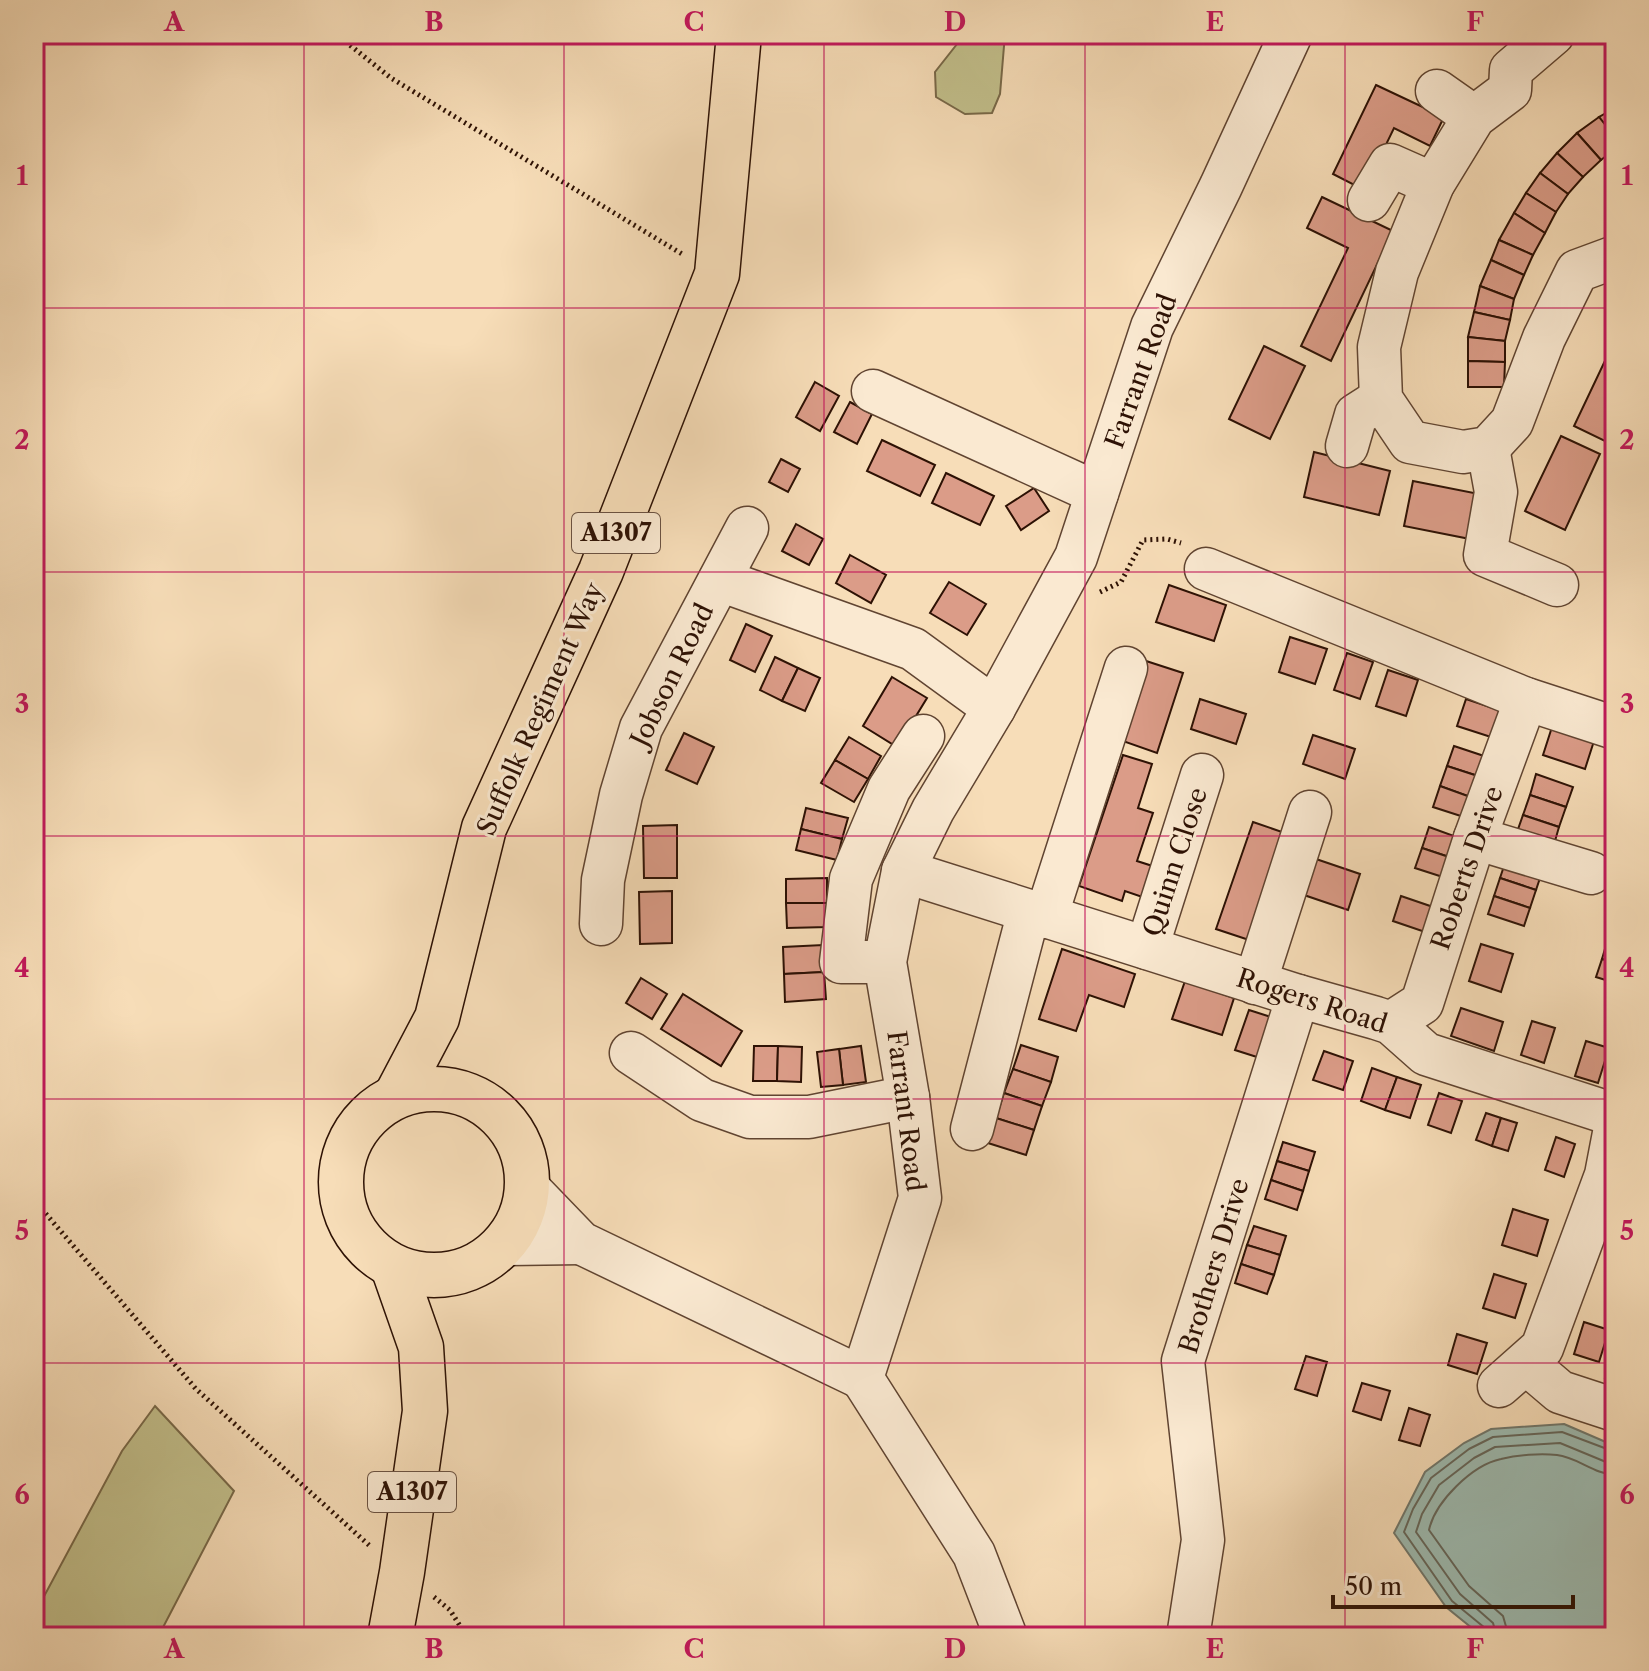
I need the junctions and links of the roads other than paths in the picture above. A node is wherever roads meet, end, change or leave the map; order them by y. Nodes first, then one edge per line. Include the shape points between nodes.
1 (739, 34) edge
2 (1291, 34) edge
3 (1553, 34) edge
4 (1437, 91) dead end
5 (1474, 117) junction
6 (1433, 184) junction
7 (1369, 200) dead end
8 (1615, 257) edge
9 (873, 391) dead end
10 (1381, 399) junction
11 (1347, 446) dead end
12 (1488, 448) junction
13 (1097, 493) junction
14 (747, 528) dead end
15 (1206, 569) dead end
16 (720, 580) junction
17 (1557, 585) dead end
18 (1126, 668) dead end
19 (1526, 699) junction
20 (994, 708) junction
21 (1615, 728) edge
22 (923, 736) dead end
23 (1202, 775) dead end
24 (889, 789) junction
25 (933, 810) junction
26 (1310, 812) dead end
27 (1475, 838) junction
28 (903, 871) junction
29 (1591, 873) dead end
30 (1038, 914) junction
31 (601, 924) dead end
32 (1147, 948) junction
33 (885, 962) junction
34 (1255, 983) junction
35 (1298, 996) junction
36 (437, 1018) junction
37 (1391, 1023) junction
38 (631, 1053) dead end
39 (460, 1092) junction
40 (396, 1096) junction
41 (908, 1097) junction
42 (1615, 1115) edge
43 (1615, 1128) edge
44 (972, 1129) dead end
45 (527, 1187) junction
46 (581, 1243) junction
47 (505, 1244) junction
48 (393, 1267) junction
49 (453, 1274) junction
50 (421, 1347) junction
51 (862, 1378) junction
52 (1615, 1410) edge
53 (390, 1637) edge
54 (1006, 1637) edge
55 (1188, 1637) edge

1 - 36 main road, Suffolk Regiment Way / A1307 via 717,274 601,571 484,828
2 - 13 street, Farrant Road via 1152,327
3 - 5 street via 1511,70 1510,90
4 - 5 street
5 - 6 street
6 - 7 street via 1390,165
6 - 10 street via 1367,345
8 - 12 street via 1577,271 1512,422
9 - 13 street
10 - 11 street via 1356,415
10 - 12 street via 1410,442 1463,452
12 - 17 street via 1496,492 1485,555
13 - 20 street, Farrant Road via 1076,557
14 - 16 street, Jobson Road
15 - 19 street
16 - 20 street via 913,649
16 - 31 street, Jobson Road via 641,728 603,880
18 - 30 street
19 - 21 street
19 - 27 street, Roberts Drive
20 - 25 street, Farrant Road
22 - 24 street
23 - 32 street, Quinn Close
24 - 25 street
24 - 33 street via 851,879 841,962
25 - 28 street, Farrant Road
26 - 34 street
27 - 29 street
27 - 37 street, Roberts Drive via 1422,1003
28 - 30 street, Rogers Road
28 - 33 street, Farrant Road
30 - 32 street, Rogers Road
30 - 44 street
32 - 34 street, Rogers Road
33 - 41 street, Farrant Road
34 - 35 street, Rogers Road
35 - 37 street, Rogers Road
35 - 55 street, Brothers Drive via 1183,1361 1203,1540
36 - 39 main road
36 - 40 main road, Suffolk Regiment Way
37 - 42 street, Rogers Road via 1426,1054
38 - 41 street via 702,1100 750,1117 809,1117
39 - 40 main road via 439,1088
39 - 45 main road via 480,1100 510,1128 526,1166
40 - 48 main road via 362,1122 350,1141 340,1183 351,1225 376,1256
41 - 51 street, Farrant Road via 920,1198
43 - 52 street via 1606,1175 1542,1348 1512,1374
45 - 46 street
45 - 47 main road via 517,1227
46 - 47 street
46 - 51 street
47 - 49 main road via 472,1268
48 - 49 main road via 423,1275
48 - 50 main road
49 - 50 main road
50 - 53 main road, A1307 via 425,1411
51 - 54 street via 974,1554

